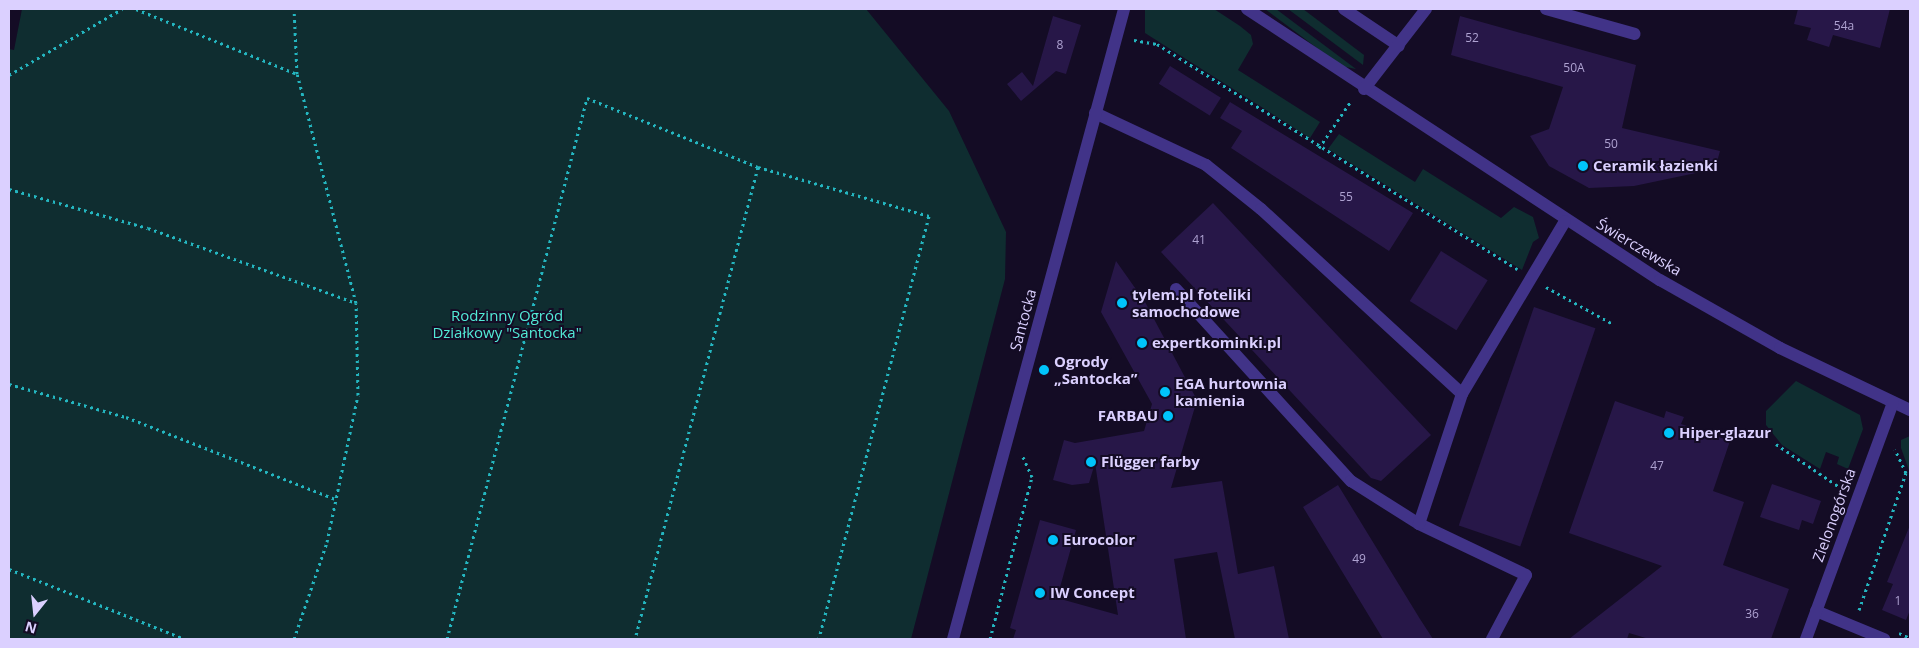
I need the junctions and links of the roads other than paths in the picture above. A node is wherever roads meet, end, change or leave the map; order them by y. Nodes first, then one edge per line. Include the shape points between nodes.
1 (1124, 9) edge
2 (1247, 9) edge
3 (1344, 9) edge
4 (1426, 9) edge
5 (1546, 9) edge
6 (1635, 34) dead end
7 (1399, 46) junction
8 (1362, 88) junction
9 (1095, 113) junction
10 (1565, 220) junction
11 (1176, 289) dead end
12 (1462, 394) junction
13 (1893, 402) junction
14 (1910, 410) edge
15 (1419, 524) junction
16 (1816, 611) junction
17 (953, 639) edge
18 (1492, 639) edge
19 (1806, 639) edge
20 (1884, 639) edge

1 - 9 street, Santocka
2 - 8 street, Świerczewska
3 - 7 street
4 - 7 street
5 - 6 street
7 - 8 street
8 - 10 street, Świerczewska
9 - 12 street via 1206,165 1260,208
9 - 17 street, Santocka
10 - 12 street
10 - 13 street, Świerczewska via 1733,322
11 - 15 street via 1351,481
12 - 15 street
13 - 14 street, Świerczewska
13 - 16 street, Zielonogórska
15 - 18 street via 1526,575
16 - 19 street, Zielonogórska
16 - 20 street

